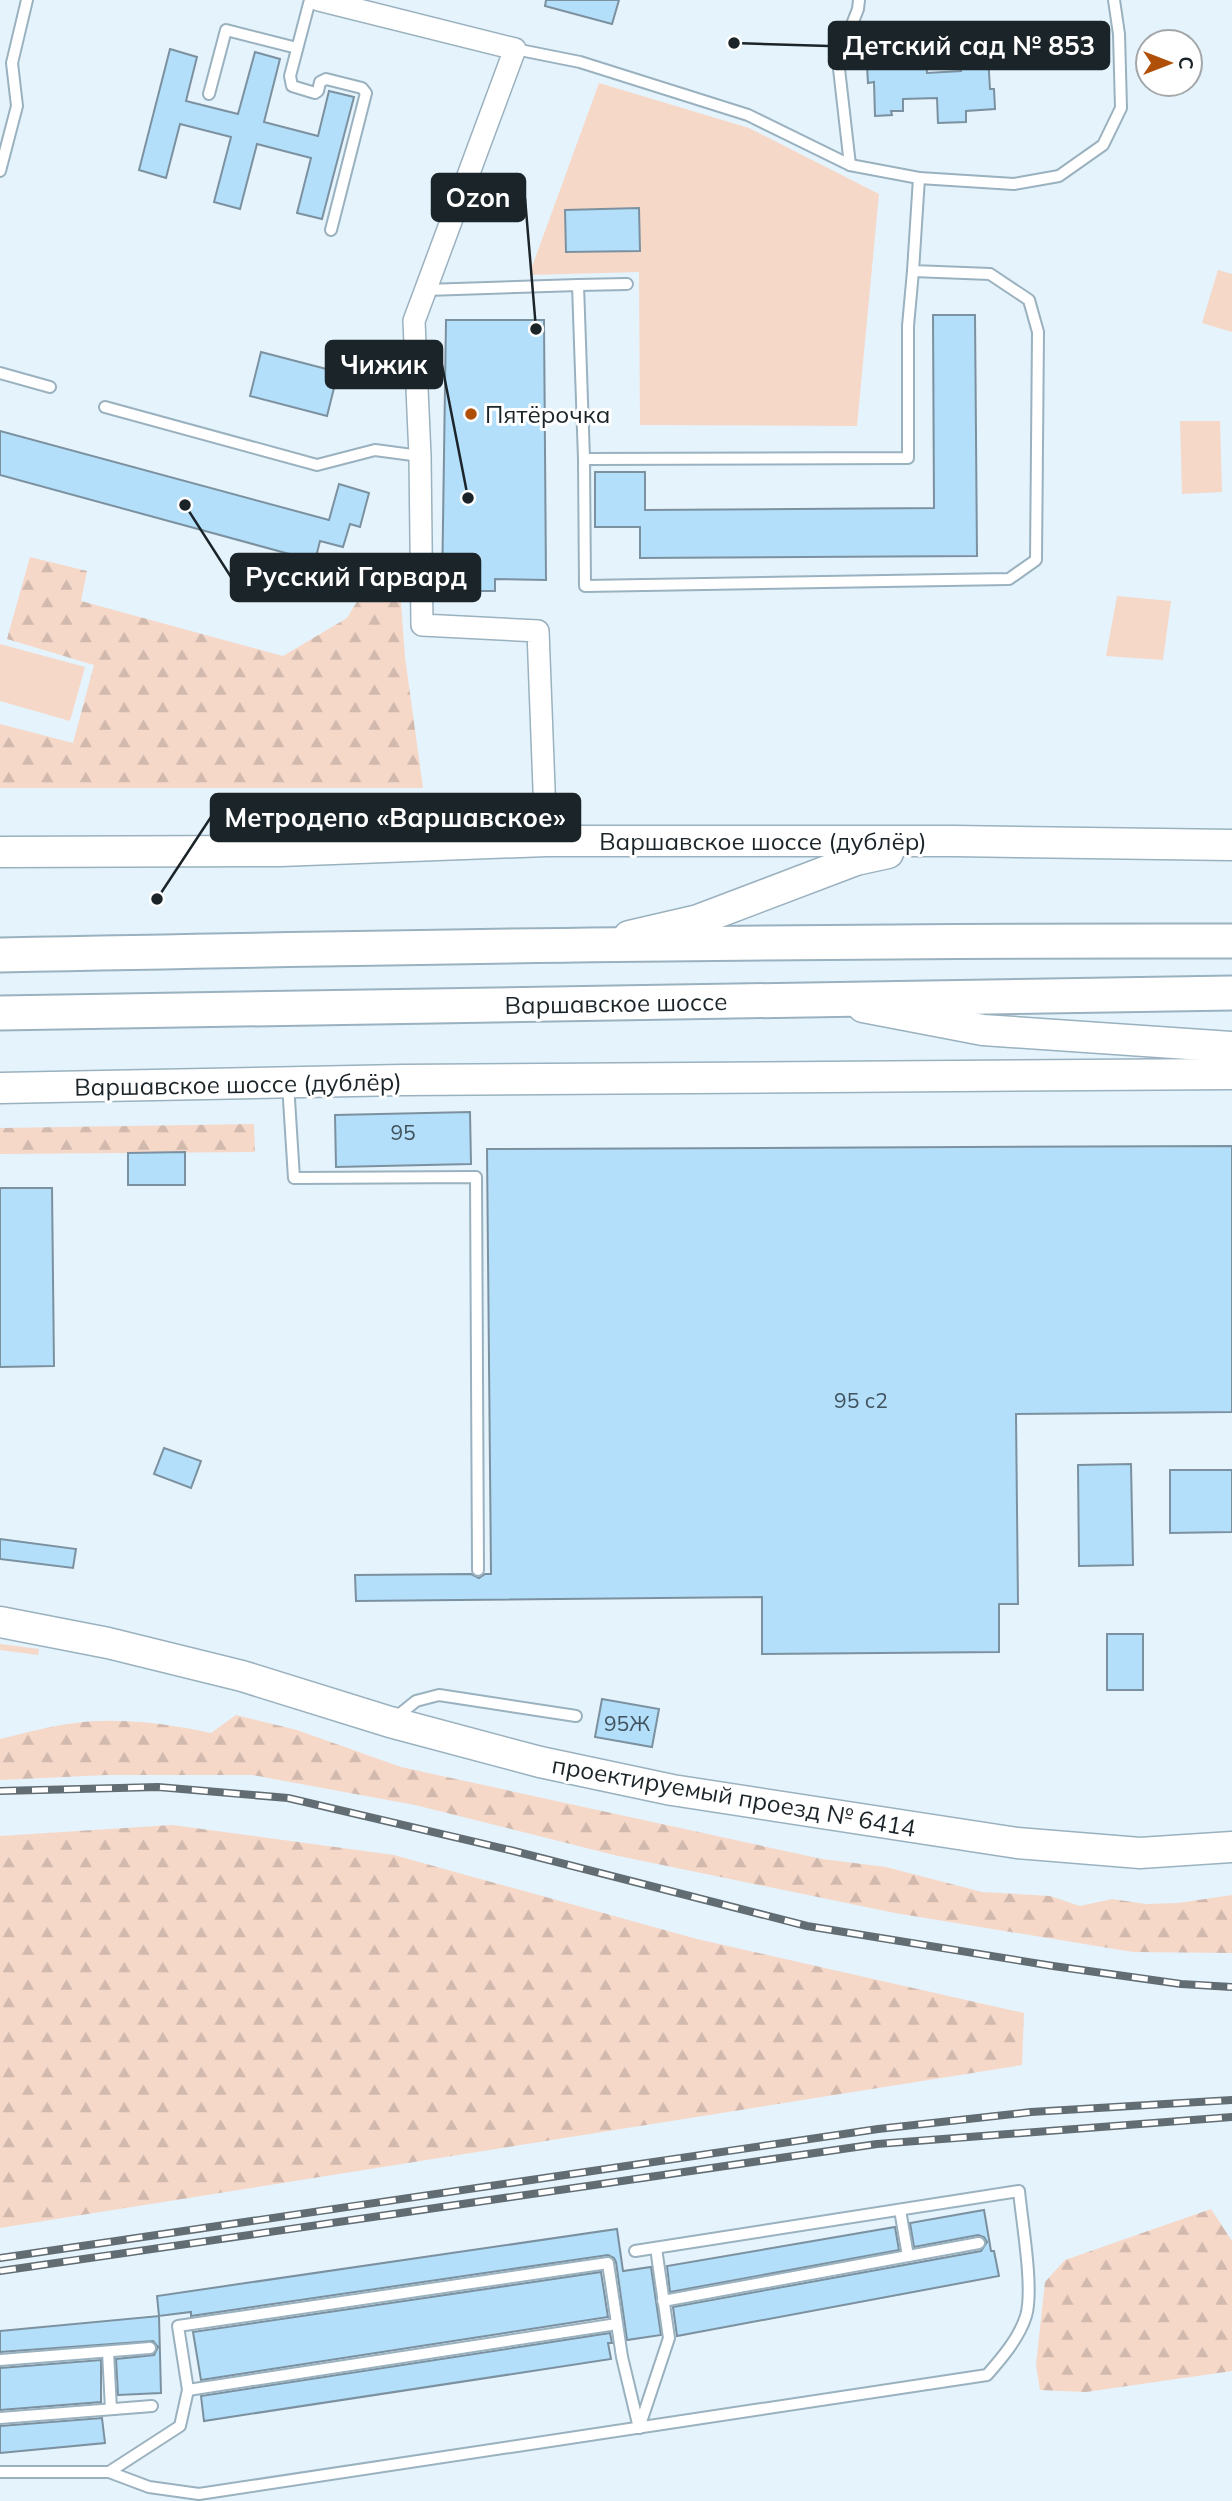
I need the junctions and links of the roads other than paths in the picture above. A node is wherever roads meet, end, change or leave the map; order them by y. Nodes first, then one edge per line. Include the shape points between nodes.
1 (27, 0) edge
2 (310, 0) edge
3 (319, 0) edge
4 (859, 0) edge
5 (1114, 0) edge
6 (297, 48) junction
7 (515, 49) junction
8 (209, 94) dead end
9 (850, 165) junction
10 (0, 171) edge
11 (919, 178) junction
12 (331, 230) dead end
13 (913, 271) junction
14 (627, 284) dead end
15 (578, 285) junction
16 (426, 290) junction
17 (0, 373) edge
18 (50, 387) dead end
19 (105, 407) dead end
20 (420, 456) junction
21 (584, 459) junction
22 (546, 841) junction
23 (954, 841) junction
24 (1232, 845) edge
25 (0, 852) edge
26 (1232, 941) edge
27 (595, 944) junction
28 (0, 955) edge
29 (1232, 993) edge
30 (825, 1000) junction
31 (0, 1013) edge
32 (1232, 1047) edge
33 (1232, 1074) edge
34 (288, 1083) junction
35 (0, 1088) edge
36 (478, 1570) dead end
37 (0, 1622) edge
38 (576, 1716) dead end
39 (390, 1722) junction
40 (1232, 1847) edge
41 (900, 2210) junction
42 (979, 2243) dead end
43 (656, 2248) junction
44 (635, 2252) dead end
45 (908, 2256) junction
46 (663, 2301) junction
47 (617, 2324) junction
48 (150, 2348) dead end
49 (108, 2351) junction
50 (0, 2360) edge
51 (188, 2390) junction
52 (152, 2406) dead end
53 (111, 2409) junction
54 (0, 2417) edge
55 (639, 2428) junction
56 (0, 2472) edge
57 (109, 2472) junction

1 - 10 lane via 12,63 17,106
2 - 6 lane
3 - 7 street
4 - 9 lane via 838,60
5 - 11 lane via 1121,108 1103,145 1059,176 1014,184
6 - 8 lane via 226,30
6 - 12 lane via 292,86 315,93 326,79 366,93
7 - 9 lane via 580,62 748,115
7 - 16 street
9 - 11 lane
11 - 13 lane
13 - 21 lane via 908,326 908,458
13 - 21 lane via 989,274 1029,300 1038,332 1036,560 1009,579 584,586
14 - 15 lane
15 - 16 lane
15 - 21 lane
16 - 20 street via 414,321
17 - 18 lane
19 - 20 lane via 317,465 375,450
20 - 22 street via 422,625 538,631
22 - 23 main road, Варшавское шоссе (дублёр)
22 - 25 main road, Варшавское шоссе (дублёр) via 280,851
23 - 24 main road, Варшавское шоссе (дублёр)
23 - 27 main road via 856,860 698,920
26 - 27 main road
27 - 28 main road
29 - 30 main road, Варшавское шоссе
30 - 31 main road, Варшавское шоссе
30 - 32 main road via 983,1030
33 - 34 main road, Варшавское шоссе (дублёр)
34 - 35 main road, Варшавское шоссе (дублёр)
34 - 36 lane via 294,1178 476,1177
37 - 39 main road, проектируемый проезд № 6414 via 242,1676
38 - 39 lane via 439,1695 416,1702
39 - 40 main road, проектируемый проезд № 6414 via 540,1762 672,1790 1017,1843 1140,1853
41 - 43 lane
41 - 45 lane
41 - 55 lane via 1019,2191 1029,2301 1025,2319 1005,2355 987,2375
42 - 45 lane
43 - 44 lane
43 - 46 lane
45 - 46 lane
46 - 55 lane via 668,2338
47 - 51 lane
47 - 51 lane via 608,2263 178,2326
47 - 55 lane
48 - 49 lane
49 - 50 lane
49 - 53 lane
51 - 57 lane via 180,2426
52 - 53 lane
53 - 54 lane
55 - 57 lane via 199,2494 149,2487
56 - 57 lane

